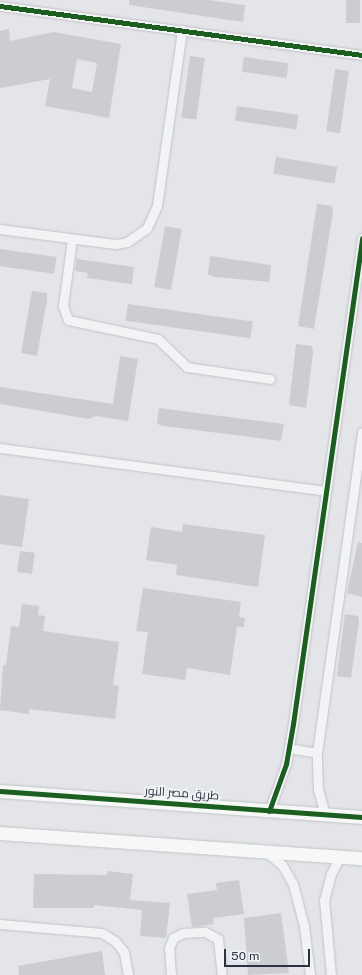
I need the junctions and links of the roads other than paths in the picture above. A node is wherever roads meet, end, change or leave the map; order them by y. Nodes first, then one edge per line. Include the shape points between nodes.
1 (0, 6) edge
2 (182, 30) junction
3 (362, 56) edge
4 (0, 229) edge
5 (362, 238) edge
6 (72, 239) junction
7 (361, 253) edge
8 (270, 380) dead end
9 (362, 432) edge
10 (0, 448) edge
11 (325, 491) junction
12 (289, 748) junction
13 (317, 753) junction
14 (0, 791) edge
15 (269, 811) junction
16 (325, 814) junction
17 (362, 817) edge
18 (0, 833) edge
19 (265, 851) junction
20 (340, 856) junction
21 (362, 858) edge
22 (0, 924) edge
23 (128, 975) edge
24 (171, 975) edge
25 (222, 975) edge
26 (310, 975) edge
27 (331, 975) edge

1 - 2 street
2 - 3 street
2 - 6 street via 154,218 147,228 127,242 115,244
4 - 6 street
5 - 7 street
6 - 8 street via 63,306 68,320 158,339 188,367
7 - 11 street
9 - 13 street
10 - 11 street
11 - 12 street
12 - 13 street
12 - 15 street
13 - 16 street via 318,790
14 - 15 street, طريق مصر النور
15 - 16 street, طريق مصر النور
16 - 17 street, طريق مصر النور
18 - 19 street
19 - 20 street
19 - 26 street via 282,865 293,884 304,926
20 - 21 street
20 - 27 street via 331,874 324,900
22 - 23 street via 102,933 115,941 124,952
24 - 25 street via 169,948 174,938 183,934 205,932 218,939

